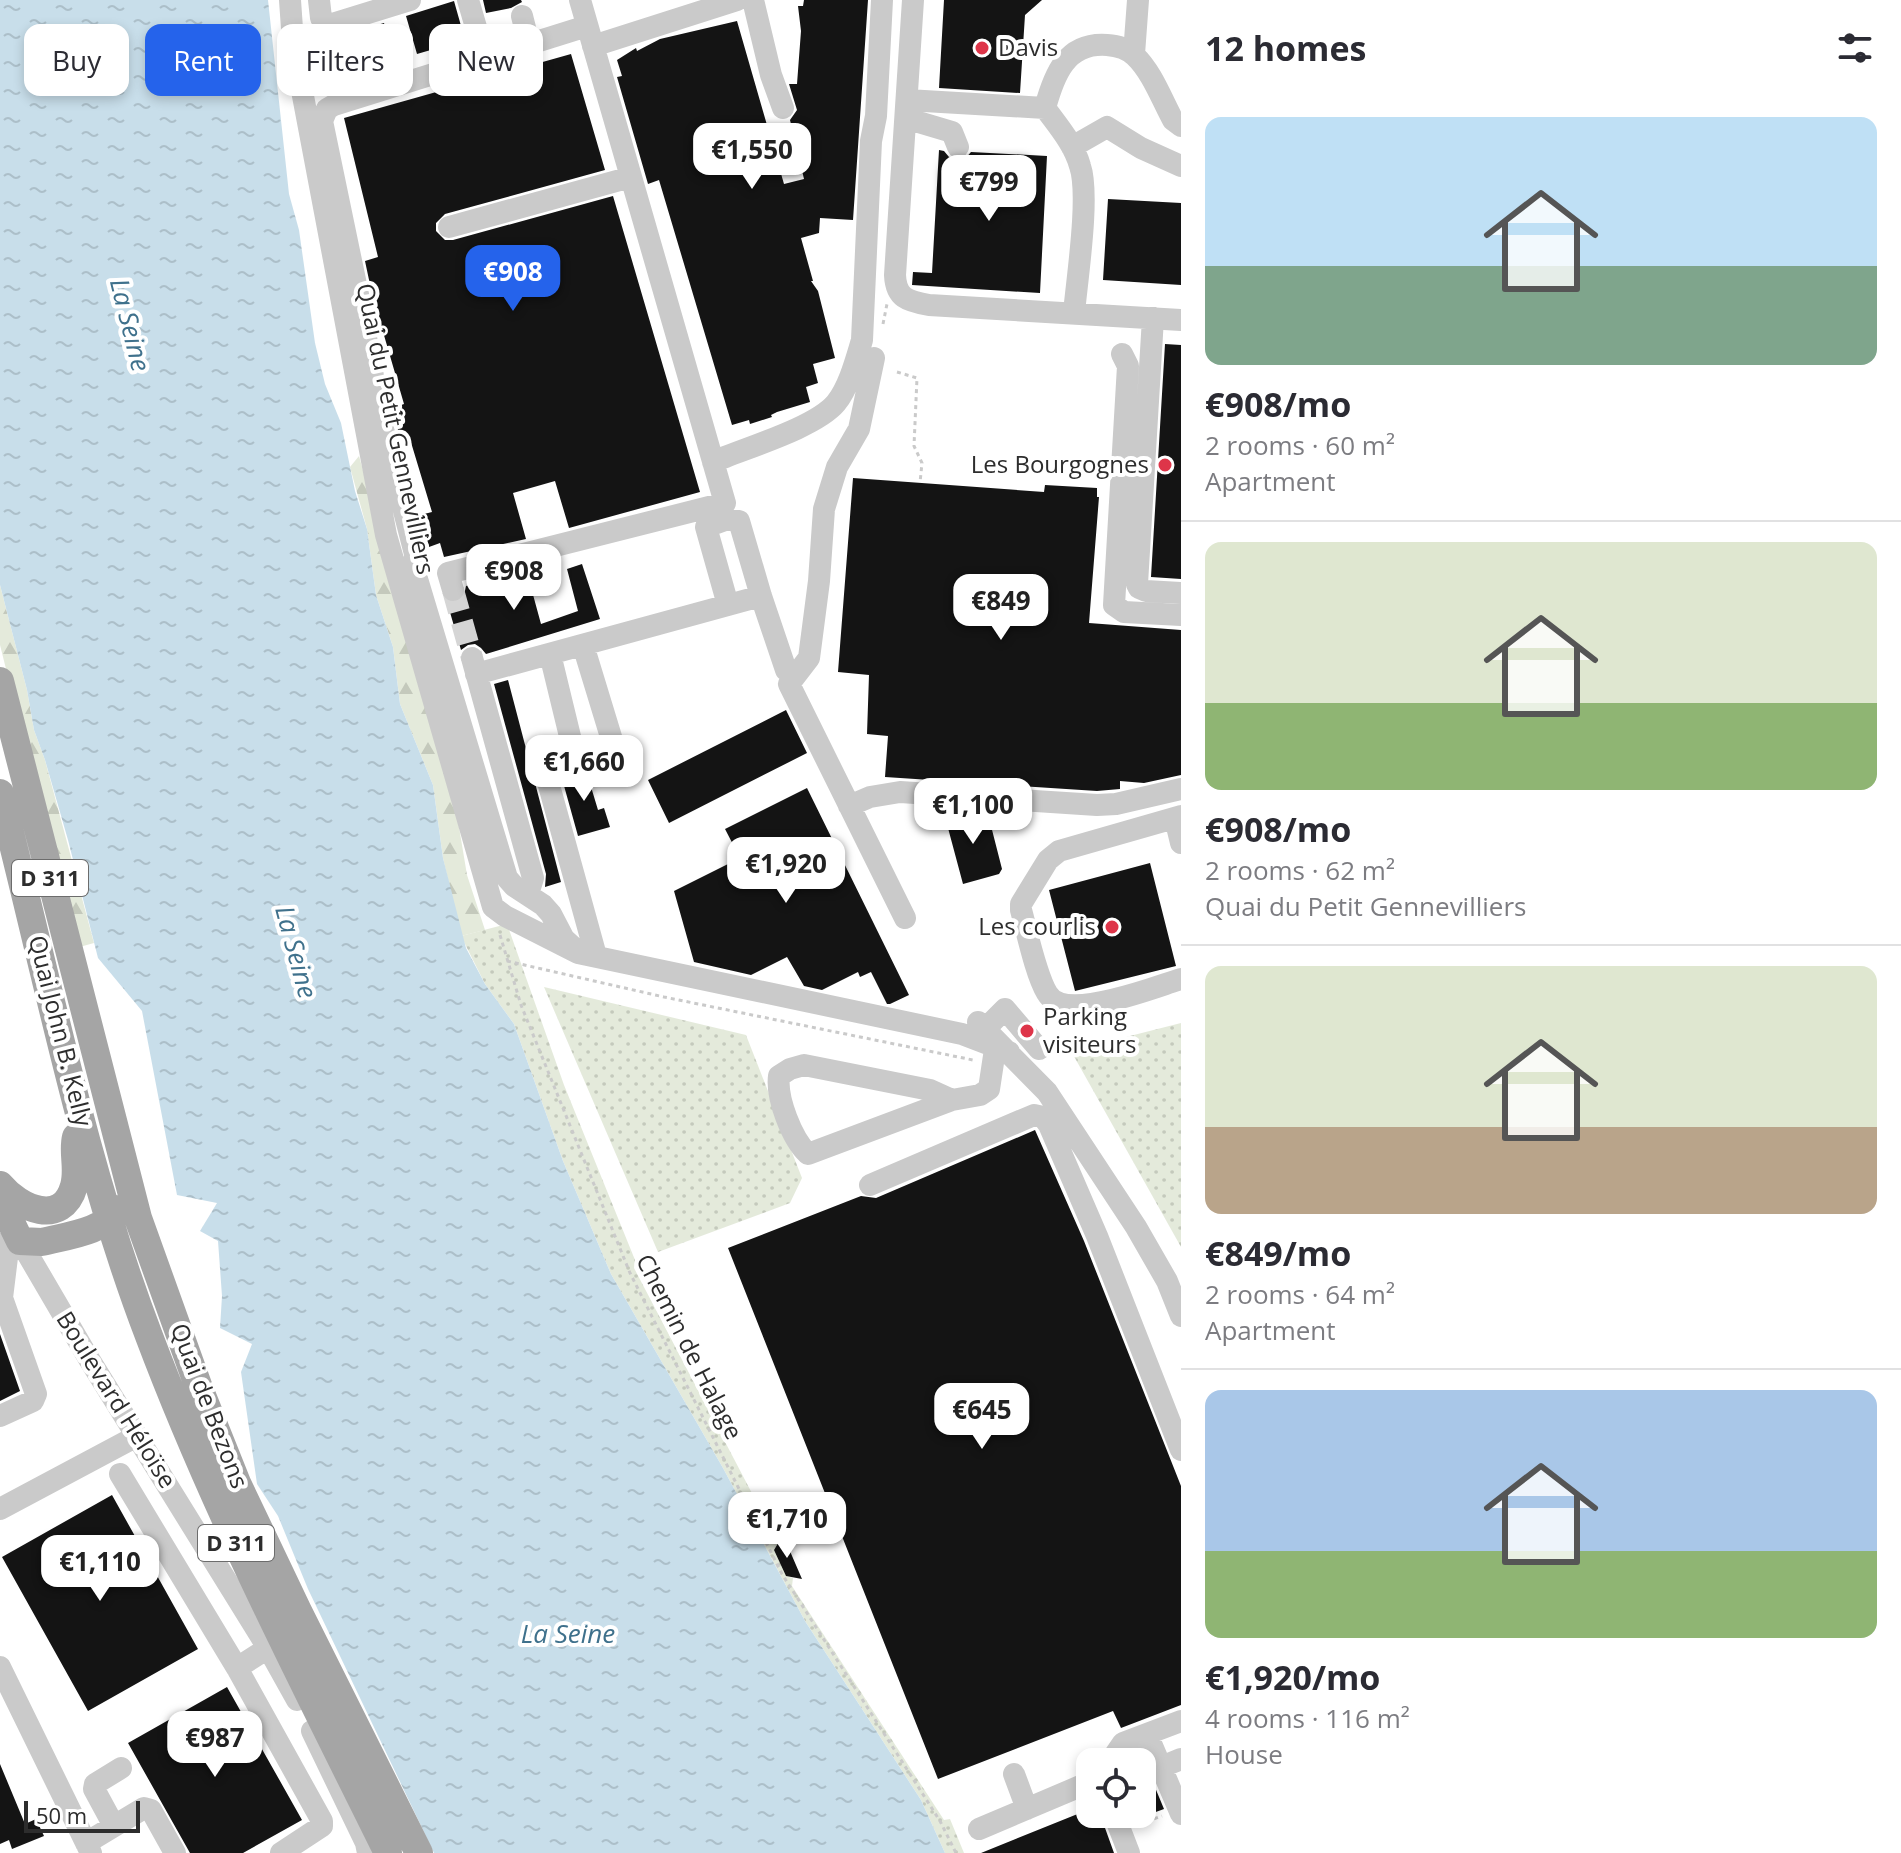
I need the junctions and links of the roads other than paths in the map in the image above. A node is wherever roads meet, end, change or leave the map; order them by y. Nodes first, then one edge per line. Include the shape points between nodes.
1 (290, 0) edge
2 (319, 0) edge
3 (410, 0) edge
4 (468, 0) edge
5 (580, 0) edge
6 (737, 0) edge
7 (753, 0) edge
8 (882, 0) edge
9 (913, 0) edge
10 (1138, 0) edge
11 (522, 16) dead end
12 (475, 24) edge
13 (524, 24) edge
14 (590, 36) junction
15 (543, 42) edge
16 (1134, 54) junction
17 (429, 75) edge
18 (907, 100) junction
19 (783, 108) dead end
20 (1045, 108) junction
21 (1181, 126) edge
22 (958, 147) dead end
23 (1072, 147) junction
24 (1181, 166) edge
25 (631, 177) junction
26 (449, 227) dead end
27 (1074, 313) junction
28 (1153, 318) junction
29 (1181, 320) edge
30 (1122, 354) dead end
31 (874, 358) dead end
32 (713, 462) junction
33 (453, 590) dead end
34 (1181, 593) edge
35 (761, 596) junction
36 (728, 605) junction
37 (1181, 615) edge
38 (583, 645) junction
39 (550, 654) junction
40 (786, 670) dead end
41 (0, 681) edge
42 (615, 750) dead end
43 (1181, 789) edge
44 (0, 793) edge
45 (849, 806) junction
46 (1178, 817) edge
47 (1181, 843) edge
48 (528, 894) junction
49 (905, 918) dead end
50 (587, 954) junction
51 (1181, 979) edge
52 (1039, 1049) dead end
53 (1001, 1054) junction
54 (100, 1075) joint
55 (952, 1100) junction
56 (83, 1122) junction
57 (0, 1185) edge
58 (870, 1185) dead end
59 (129, 1186) junction
60 (0, 1200) edge
61 (110, 1222) junction
62 (144, 1237) junction
63 (10, 1242) edge
64 (1, 1298) edge
65 (1181, 1316) edge
66 (0, 1416) edge
67 (137, 1436) junction
68 (1181, 1450) edge
69 (120, 1474) dead end
70 (0, 1509) edge
71 (268, 1648) junction
72 (0, 1667) edge
73 (237, 1668) junction
74 (7, 1696) edge
75 (1181, 1721) edge
76 (1147, 1734) junction
77 (1120, 1748) edge
78 (1162, 1767) edge
79 (121, 1768) dead end
80 (1014, 1774) dead end
81 (1076, 1788) edge
82 (1027, 1809) junction
83 (1180, 1812) edge
84 (114, 1826) junction
85 (1119, 1828) edge
86 (979, 1829) dead end
87 (88, 1848) edge
88 (175, 1853) edge
89 (281, 1853) edge
90 (368, 1853) edge
91 (388, 1853) edge
92 (419, 1853) edge
93 (1129, 1853) edge

1 - 50 street, Quai du Petit Gennevilliers via 293,43 386,535 493,907
2 - 3 street via 321,18 329,25
4 - 12 street
5 - 14 street
6 - 14 street
7 - 19 street
8 - 32 street via 857,356 833,407 801,428
9 - 18 street
10 - 16 street
11 - 13 street
14 - 15 street
14 - 25 street
16 - 20 street via 1109,45 1079,49 1052,79
16 - 21 street
17 - 48 street via 334,105 322,121 420,594 507,878
18 - 20 street
18 - 22 street via 915,121 952,132
18 - 27 street via 895,275 899,295 929,305
20 - 23 street
23 - 24 street via 1107,127
23 - 27 street via 1082,168 1083,196
25 - 26 street
25 - 32 street
27 - 28 street
28 - 29 street
28 - 34 street via 1137,578 1142,590
30 - 37 street via 1128,366 1114,605 1124,612
31 - 45 street via 859,429 837,467 824,509 809,658 789,684
32 - 33 street via 725,503 448,573
35 - 36 street
35 - 36 street via 739,521 728,519 706,527
35 - 40 street
36 - 38 street
38 - 39 street
38 - 42 street
39 - 48 street via 474,666 533,878
39 - 50 street via 575,757 548,764 545,771
41 - 54 main road, Quai John B. Kelly / D 311
43 - 45 street via 1097,805 900,792
44 - 56 main road, Quai John B. Kelly / D 311
45 - 49 street
46 - 47 street
46 - 51 street via 1059,851 1048,860 1021,910 1046,992 1060,1004 1082,1007
48 - 50 street via 551,914 564,939
50 - 53 street via 962,1034
52 - 53 street via 1005,1009 982,1025
53 - 55 street via 989,1089
53 - 65 street via 1047,1092 1167,1281
54 - 59 main road, Quai de Bezons / D 311
55 - 55 street via 808,1154 800,1147 777,1092 779,1076 804,1065 930,1090
56 - 57 main road via 74,1141 77,1165 69,1200 38,1211 25,1207
56 - 61 main road, Quai John B. Kelly / D 311
58 - 68 street via 1034,1115 1043,1117 1097,1236
59 - 61 main road
59 - 62 main road, Quai de Bezons / D 311
60 - 63 main road, Boulevard Héloïse
61 - 62 main road
61 - 63 main road via 42,1242
61 - 91 main road, Quai de Bezons / D 311 via 149,1336 213,1493
62 - 92 main road, Quai de Bezons / D 311 via 237,1483
63 - 64 street
63 - 67 street, Boulevard Héloïse via 98,1355
64 - 66 street via 36,1394 33,1401
67 - 70 street
67 - 71 street, Boulevard Héloïse
69 - 73 street
71 - 73 street
71 - 90 street, Boulevard Héloïse
72 - 74 street
73 - 89 street via 322,1821
74 - 87 street
75 - 76 street
76 - 77 street
76 - 78 street
78 - 83 street
79 - 84 street via 94,1789
80 - 82 street
81 - 82 street
82 - 86 street
84 - 87 street
84 - 88 street via 144,1808 151,1810
85 - 93 street

